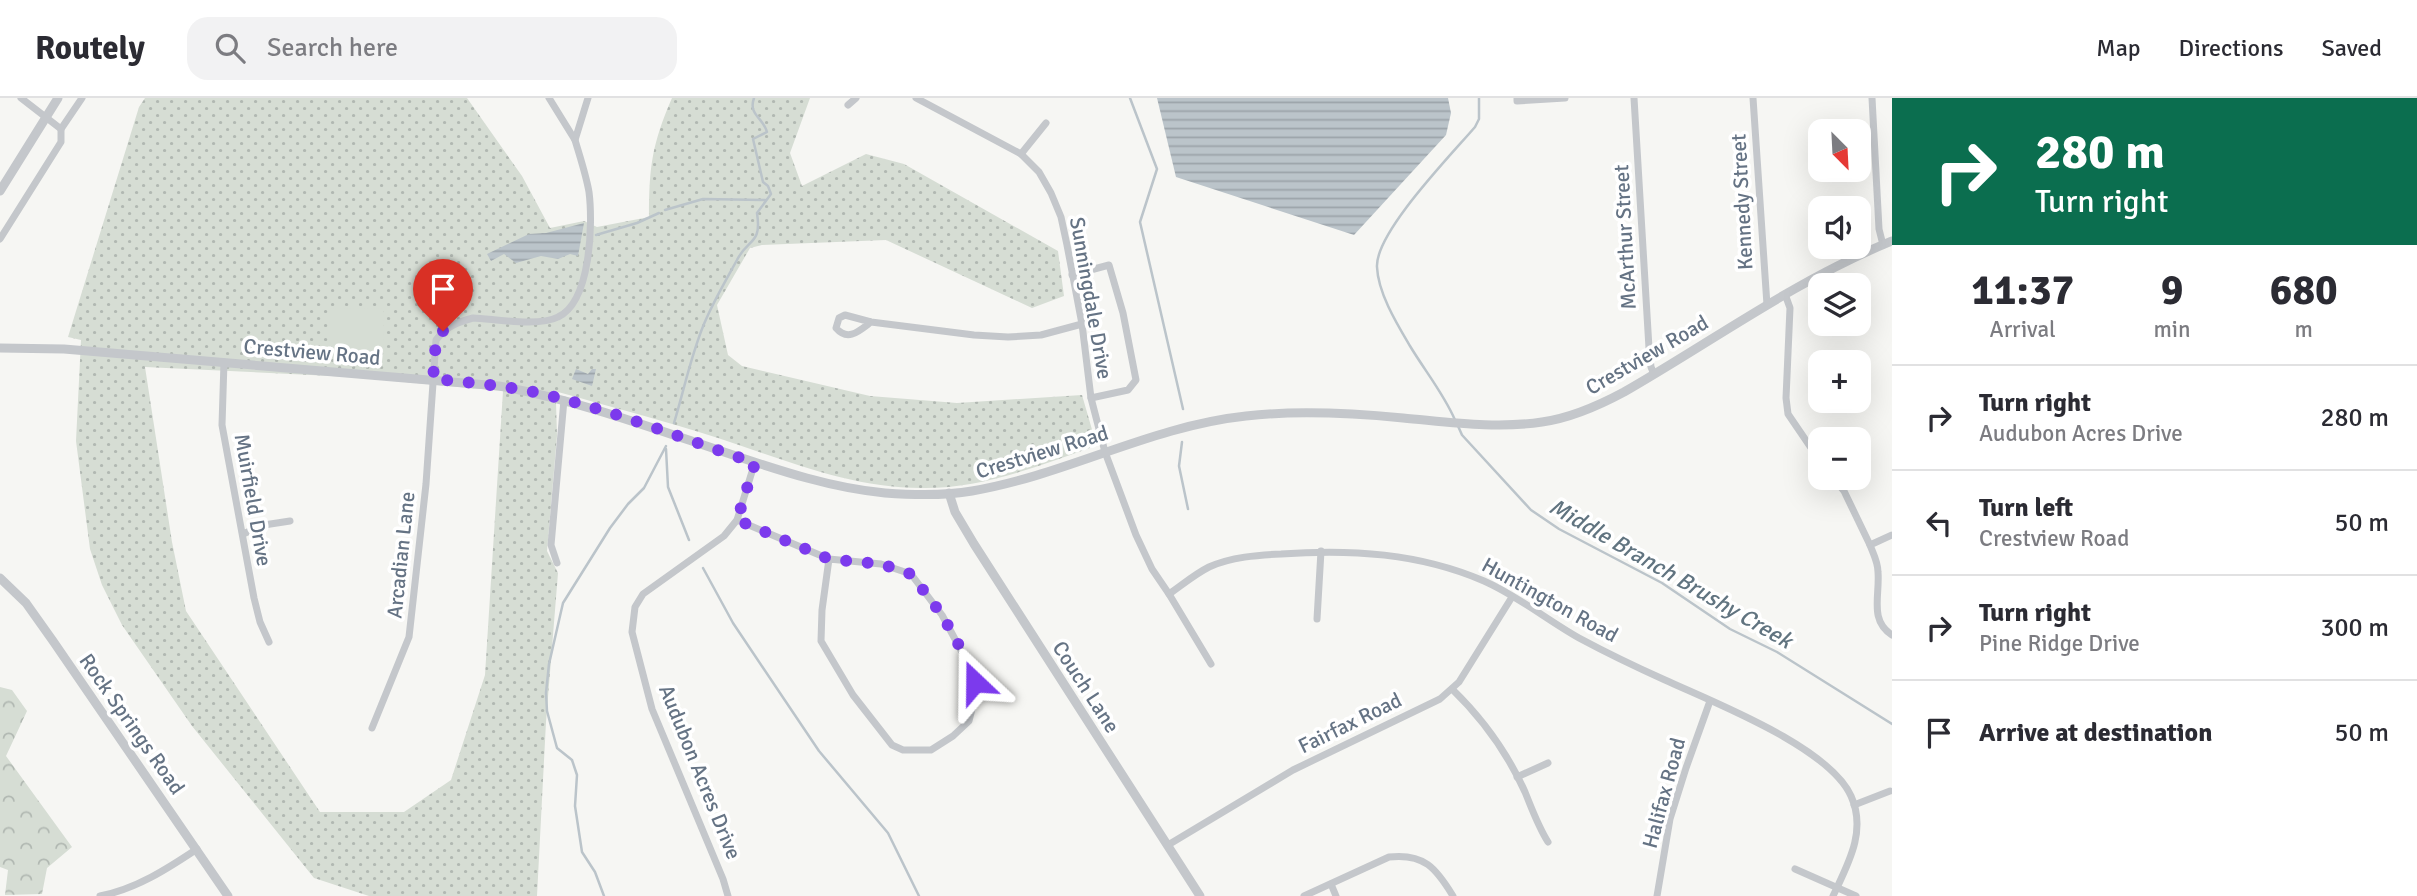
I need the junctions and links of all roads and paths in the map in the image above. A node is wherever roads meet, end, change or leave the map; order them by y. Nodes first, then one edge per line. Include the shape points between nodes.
1 (21, 98) edge
2 (58, 98) edge
3 (82, 98) edge
4 (549, 98) edge
5 (587, 98) edge
6 (856, 98) edge
7 (1517, 98) edge
8 (1565, 98) edge
9 (1634, 98) edge
10 (1754, 98) edge
11 (1872, 98) edge
12 (920, 99) edge
13 (848, 105) dead end
14 (45, 118) junction
15 (1046, 123) dead end
16 (61, 129) junction
17 (575, 140) junction
18 (1021, 154) junction
19 (0, 191) edge
20 (0, 239) edge
21 (1888, 243) edge
22 (1072, 275) junction
23 (1785, 294) junction
24 (1767, 305) junction
25 (871, 322) dead end
26 (1082, 324) junction
27 (0, 348) edge
28 (224, 362) junction
29 (1654, 374) junction
30 (433, 379) junction
31 (1091, 398) junction
32 (564, 400) junction
33 (1808, 443) edge
34 (1105, 452) junction
35 (755, 463) junction
36 (1843, 490) edge
37 (949, 493) junction
38 (737, 520) junction
39 (290, 521) dead end
40 (243, 534) junction
41 (1892, 535) edge
42 (1870, 545) junction
43 (1321, 551) junction
44 (829, 559) junction
45 (557, 563) dead end
46 (0, 579) edge
47 (1169, 594) junction
48 (1513, 597) junction
49 (1317, 619) dead end
50 (1892, 635) edge
51 (269, 642) dead end
52 (1211, 664) dead end
53 (1452, 689) junction
54 (1710, 701) junction
55 (372, 728) dead end
56 (1548, 763) dead end
57 (1517, 777) junction
58 (1890, 791) dead end
59 (1854, 805) junction
60 (1548, 842) dead end
61 (1168, 845) junction
62 (197, 849) junction
63 (1795, 869) dead end
64 (1331, 884) junction
65 (1837, 887) junction
66 (100, 896) edge
67 (229, 896) edge
68 (728, 896) edge
69 (1200, 896) edge
70 (1304, 896) edge
71 (1336, 896) edge
72 (1454, 896) edge
73 (1657, 896) edge
74 (1833, 896) edge
75 (1856, 896) edge

1 - 14 street
2 - 14 street
3 - 16 street
4 - 17 street
5 - 17 street
6 - 13 street
7 - 8 street
9 - 29 street, McArthur Street
10 - 24 street, Kennedy Street
11 - 21 street via 1879,229
12 - 18 street, Sunningdale Drive
14 - 16 street
14 - 19 street
15 - 18 street
16 - 20 street via 61,142
17 - 30 street, Arcadian Lane via 591,218 587,264 575,300 552,320 473,318 452,325 436,340
18 - 22 street, Sunningdale Drive via 1039,172 1061,217
21 - 23 street, Crestview Road
22 - 26 street, Sunningdale Drive
22 - 31 street via 1110,265 1136,380 1128,390
23 - 24 street, Crestview Road
23 - 33 street via 1790,308 1788,414
24 - 29 street, Crestview Road
25 - 26 street via 1008,337 1041,335
26 - 31 street, Sunningdale Drive
27 - 28 street, Crestview Road
28 - 30 street, Crestview Road
28 - 40 street, Muirfield Drive via 222,425
29 - 34 street, Crestview Road via 1600,405 1542,422 1510,425 1318,413 1248,415 1198,423
30 - 32 street, Crestview Road via 499,386
30 - 55 street, Arcadian Lane via 409,637
31 - 34 street, Sunningdale Drive
32 - 35 street, Crestview Road
32 - 45 street via 551,545
34 - 37 street, Crestview Road via 1007,484
34 - 47 street via 1136,535
35 - 37 street, Crestview Road via 834,485 886,493
35 - 38 street, Audubon Acres Drive
36 - 42 street
37 - 61 street, Couch Lane via 974,544
38 - 44 street
38 - 68 street, Audubon Acres Drive via 724,536 650,587 635,607 632,625 652,709
39 - 40 street
40 - 51 street, Muirfield Drive via 254,598
41 - 42 street
42 - 50 street via 1878,572 1879,621
43 - 47 street, Huntington Road via 1223,562
43 - 48 street, Huntington Road via 1420,559 1466,574
43 - 49 street
44 - 44 street via 881,564 911,574 942,615 970,665 975,682 969,721 931,750 903,750 892,745 853,695 821,641
46 - 62 street, Rock Springs Road via 26,603 54,641
47 - 52 street
48 - 53 street, Fairfax Road
48 - 54 street, Huntington Road via 1580,638
53 - 57 street via 1498,740
53 - 61 street, Fairfax Road via 1263,786
54 - 59 street, Huntington Road via 1826,763 1839,776
54 - 73 street, Halifax Road via 1670,820
56 - 57 street
57 - 60 street
58 - 59 street
59 - 65 street, Huntington Road via 1858,827 1854,847
61 - 69 street, Couch Lane
62 - 66 street via 149,878
62 - 67 street, Rock Springs Road
63 - 65 street
64 - 70 street
64 - 71 street
64 - 72 street via 1403,855 1437,871
65 - 74 street, Huntington Road
65 - 75 street

